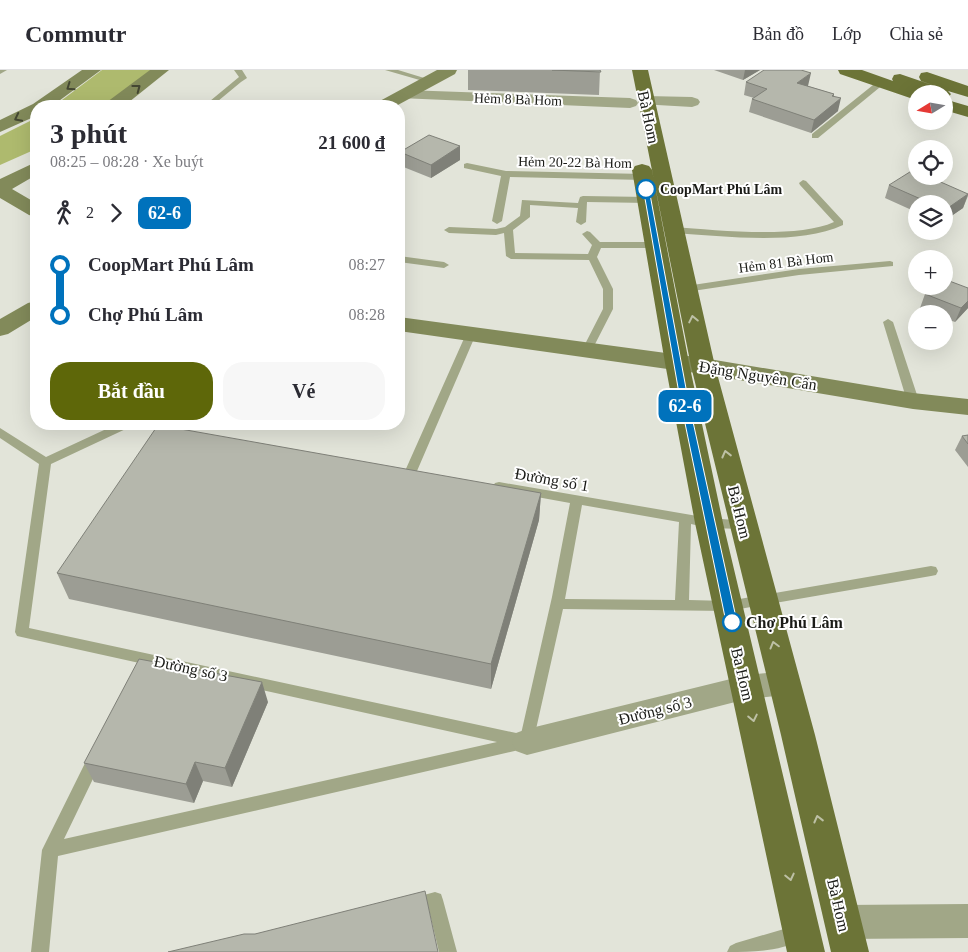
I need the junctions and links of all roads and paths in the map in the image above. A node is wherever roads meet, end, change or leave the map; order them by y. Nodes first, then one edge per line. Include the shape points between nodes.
1 (94, 70) edge
2 (161, 70) edge
3 (238, 70) edge
4 (389, 70) edge
5 (449, 70) edge
6 (623, 70) edge
7 (640, 70) edge
8 (846, 70) edge
9 (906, 70) edge
10 (926, 70) edge
11 (878, 76) edge
12 (430, 81) junction
13 (968, 84) edge
14 (910, 85) edge
15 (908, 91) edge
16 (968, 92) edge
17 (405, 95) junction
18 (953, 98) edge
19 (50, 100) edge
20 (121, 100) edge
21 (215, 100) edge
22 (395, 100) edge
23 (638, 102) junction
24 (692, 102) dead end
25 (968, 103) edge
26 (953, 107) edge
27 (30, 112) edge
28 (968, 112) edge
29 (0, 127) edge
30 (815, 136) dead end
31 (467, 166) dead end
32 (30, 171) edge
33 (506, 174) junction
34 (803, 182) dead end
35 (0, 188) edge
36 (646, 189) junction
37 (583, 206) junction
38 (30, 207) edge
39 (497, 221) dead end
40 (582, 222) dead end
41 (508, 229) junction
42 (449, 230) dead end
43 (586, 234) dead end
44 (665, 238) junction
45 (597, 245) junction
46 (592, 257) junction
47 (405, 260) edge
48 (890, 264) dead end
49 (444, 265) dead end
50 (686, 289) junction
51 (30, 312) edge
52 (888, 322) dead end
53 (405, 325) edge
54 (0, 329) edge
55 (471, 334) junction
56 (587, 350) junction
57 (690, 365) junction
58 (913, 401) junction
59 (968, 407) edge
60 (113, 430) edge
61 (182, 430) edge
62 (188, 431) edge
63 (0, 432) edge
64 (45, 462) junction
65 (411, 471) edge
66 (489, 484) edge
67 (577, 500) junction
68 (697, 521) junction
69 (744, 524) junction
70 (931, 571) dead end
71 (763, 601) junction
72 (557, 604) junction
73 (682, 606) junction
74 (728, 606) junction
75 (143, 657) junction
76 (135, 675) edge
77 (784, 683) junction
78 (746, 687) junction
79 (527, 742) junction
80 (101, 745) edge
81 (50, 850) junction
82 (398, 910) edge
83 (968, 921) edge
84 (846, 937) edge
85 (804, 942) edge
86 (40, 952) edge
87 (448, 952) edge
88 (736, 952) edge

1 -> 19 street
20 -> 2 street
3 - 21 lane via 243,78
4 - 12 lane
5 - 12 street
6 - 23 main road, Ba Hom
7 - 23 main road, Bà Hom
8 - 11 main road
9 - 16 main road
10 - 13 main road
11 - 14 main road
11 - 15 main road
11 - 30 lane
12 - 17 street
17 - 22 street
17 - 23 street, Hẻm 8 Bà Hom
18 - 25 main road
23 - 24 street, Hẻm 8 Bà Hom
23 - 36 main road, Ba Hom
23 - 44 main road, Bà Hom
26 - 28 main road
27 -> 29 street
31 - 33 lane, Hẻm 20-22 Bà Hom
32 - 35 street
33 - 36 lane, Hẻm 20-22 Bà Hom
33 - 39 lane, Hẻm 20-22 Bà Hom
34 - 44 lane via 840,222 835,227 808,232 721,233
35 - 38 street
36 - 37 lane via 583,199
36 - 44 main road, Ba Hom
37 - 40 lane
37 - 41 lane via 525,202 524,217
41 - 42 lane via 496,232
41 - 46 lane via 511,256
43 - 45 lane
44 - 45 lane
44 - 50 main road, Bà Hom
44 - 57 main road, Ba Hom
45 - 46 lane
46 - 56 lane via 608,289 608,309
47 - 49 lane
48 - 50 lane, Hẻm 81 Bà Hom via 799,272
57 -> 50 main road, Bà Hom
51 - 54 street
52 - 58 lane
53 - 55 street, Đặng Nguyên Cẩn
55 - 56 street, Đặng Nguyên Cẩn
55 - 65 lane
56 - 57 street, Đặng Nguyên Cẩn
57 - 58 street, Đặng Nguyên Cẩn
57 - 68 main road, Ba Hom
69 -> 57 main road, Bà Hom
58 - 59 street, Đặng Nguyên Cẩn
60 - 64 lane
61 - 62 lane
63 - 64 lane
64 - 75 lane, Đường số 3 via 22,632
66 - 67 lane, Đường số 1
67 - 68 lane, Đường số 1
67 - 72 lane
68 - 69 lane, Đường số 1
68 - 73 lane
68 - 74 main road, Ba Hom
69 - 71 main road, Bà Hom
70 - 71 lane
71 - 74 lane
77 -> 71 main road, Bà Hom
72 - 73 lane
72 - 79 lane
73 - 74 lane
74 - 78 main road, Ba Hom
75 - 76 lane
75 - 79 lane, Đường số 3
77 - 78 street, Đường số 3
84 -> 77 main road, Bà Hom
78 - 79 street, Đường số 3
78 -> 85 main road, Ba Hom
79 - 81 lane, Đường số 3
80 - 81 lane
81 - 86 lane
82 - 87 lane via 435,900
83 - 84 street
85 - 88 lane

